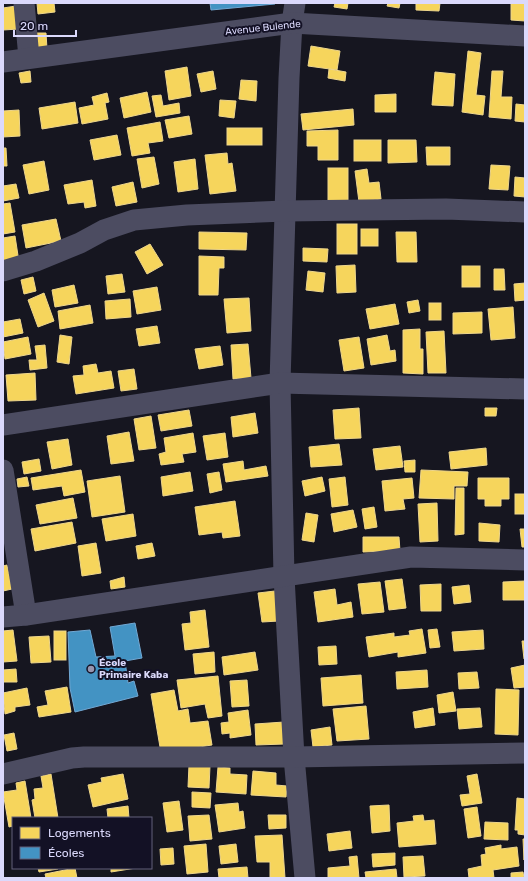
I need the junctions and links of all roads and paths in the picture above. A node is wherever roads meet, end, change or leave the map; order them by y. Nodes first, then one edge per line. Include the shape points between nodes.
1 (24, 3) edge
2 (294, 13) edge
3 (525, 36) edge
4 (29, 58) junction
5 (3, 62) edge
6 (285, 211) junction
7 (525, 212) edge
8 (3, 271) edge
9 (280, 383) junction
10 (525, 389) edge
11 (3, 424) edge
12 (3, 470) edge
13 (525, 560) edge
14 (284, 577) junction
15 (26, 614) junction
16 (3, 617) edge
17 (525, 754) edge
18 (294, 757) junction
19 (3, 774) edge
20 (305, 878) edge

1 - 4 street
2 - 3 street, Avenue Bulende
2 - 4 street, Avenue Bulende
2 - 6 street
4 - 5 street, Avenue Bulende
6 - 7 street via 446,209
6 - 8 street via 134,220 104,230 36,261
6 - 9 street
9 - 10 street
9 - 11 street
9 - 14 street
12 - 15 street
13 - 14 street via 411,557
14 - 15 street
14 - 18 street
15 - 16 street
17 - 18 street
18 - 19 street via 84,757
18 - 20 street

